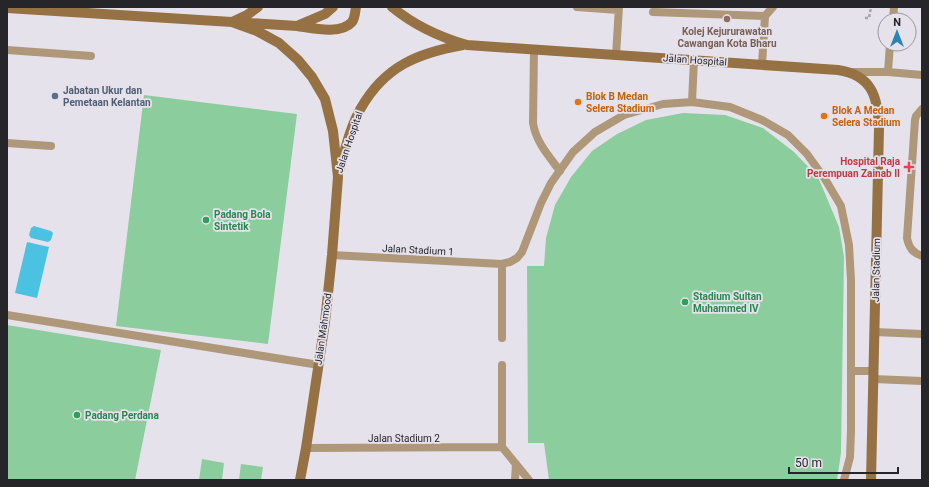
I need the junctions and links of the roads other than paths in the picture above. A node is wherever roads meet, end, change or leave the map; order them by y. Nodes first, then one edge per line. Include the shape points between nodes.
1 (258, 7) edge
2 (333, 7) edge
3 (356, 7) edge
4 (392, 7) edge
5 (577, 7) edge
6 (774, 7) edge
7 (7, 8) edge
8 (619, 9) edge
9 (653, 12) dead end
10 (765, 16) junction
11 (232, 22) junction
12 (297, 26) junction
13 (467, 45) junction
14 (534, 49) junction
15 (7, 50) edge
16 (889, 52) edge
17 (616, 55) junction
18 (91, 56) dead end
19 (694, 60) junction
20 (762, 65) junction
21 (850, 72) junction
22 (888, 72) junction
23 (922, 75) edge
24 (692, 102) junction
25 (922, 109) edge
26 (7, 143) edge
27 (51, 146) dead end
28 (560, 171) junction
29 (338, 177) junction
30 (332, 255) junction
31 (922, 256) edge
32 (502, 264) junction
33 (7, 315) edge
34 (874, 332) junction
35 (922, 334) edge
36 (502, 338) dead end
37 (319, 365) junction
38 (502, 365) dead end
39 (851, 371) junction
40 (873, 375) junction
41 (922, 381) edge
42 (502, 447) junction
43 (306, 448) junction
44 (516, 464) junction
45 (300, 480) edge
46 (515, 480) edge
47 (529, 480) edge
48 (844, 480) edge
49 (871, 480) edge

1 - 11 street
2 - 12 street via 325,14
3 - 12 street via 352,22 345,27 328,30
4 - 13 street, Jalan Hospital via 426,30
5 - 8 lane
6 - 10 lane
7 - 11 street, Jalan Hospital
8 - 17 lane
9 - 10 lane
10 - 20 lane
11 - 12 street, Jalan Hospital
11 - 29 street, Jalan Hospital via 279,43 312,77 325,99 333,131
13 - 14 street, Jalan Hospital
13 - 29 street, Jalan Hospital via 438,50 415,58 394,70 375,87 360,108
14 - 17 street, Jalan Hospital
14 - 28 lane via 534,132 538,142
15 - 18 lane
16 - 22 lane
17 - 19 street, Jalan Hospital
19 - 20 street, Jalan Hospital
19 - 24 lane
20 - 21 street, Jalan Hospital
21 - 22 lane, Jalan Hospital
21 - 34 street, Jalan Stadium via 868,84 878,114
22 - 23 lane, Jalan Hospital
24 - 28 lane via 663,104 624,115 595,132 573,152
24 - 39 lane via 730,107 762,120 788,136 807,154 841,206 849,245
25 - 31 lane via 915,120 907,238 911,250
26 - 27 lane
28 - 32 lane via 541,203 522,252 517,258
29 - 30 street, Jalan Mahmood
30 - 32 lane, Jalan Stadium 1
30 - 37 street, Jalan Mahmood
32 - 36 lane
33 - 37 lane
34 - 35 lane
34 - 40 street, Jalan Stadium
37 - 43 street, Jalan Mahmood
38 - 42 lane
39 - 40 lane
39 - 48 lane via 850,458
40 - 41 lane
40 - 49 street, Jalan Stadium
42 - 43 lane, Jalan Stadium 2
42 - 44 lane
43 - 45 street, Jalan Mahmood
44 - 46 lane
44 - 47 lane

